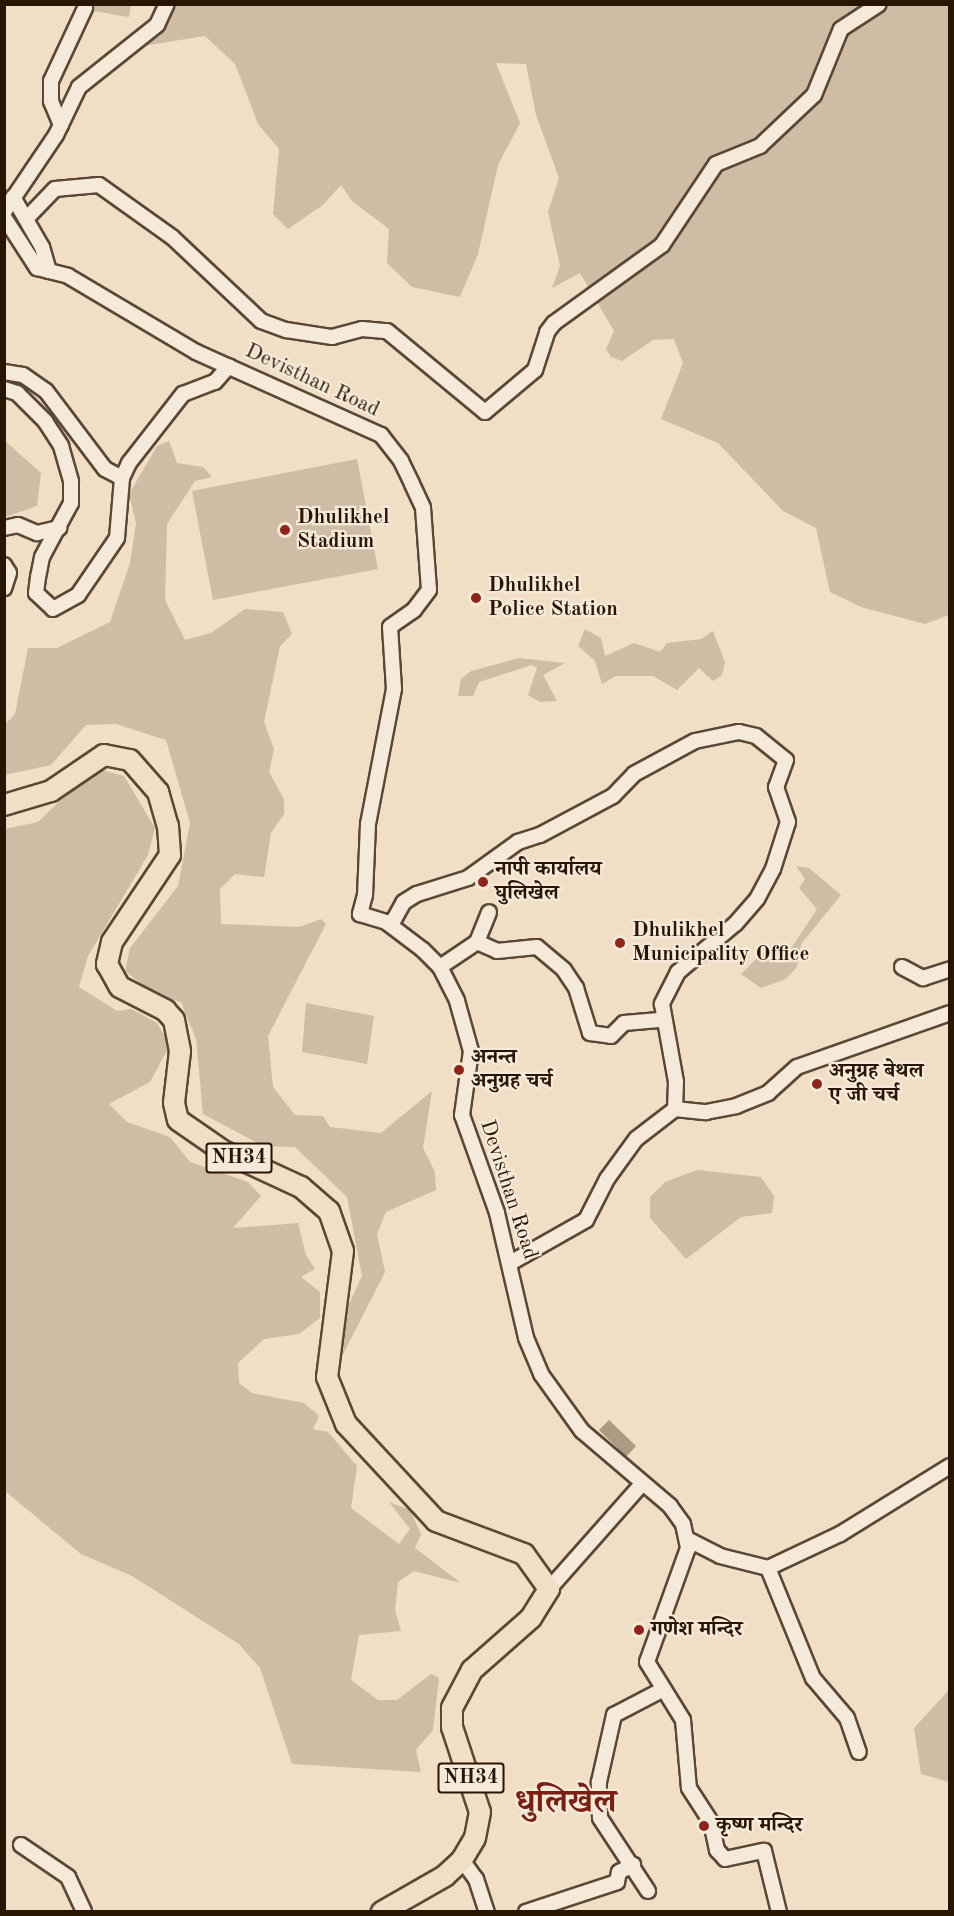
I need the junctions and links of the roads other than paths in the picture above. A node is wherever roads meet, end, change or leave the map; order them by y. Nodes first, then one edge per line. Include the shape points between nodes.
1 (167, 4) edge
2 (879, 4) edge
3 (85, 8) dead end
4 (61, 125) junction
5 (13, 197) junction
6 (4, 214) edge
7 (27, 219) junction
8 (49, 271) junction
9 (229, 366) junction
10 (4, 372) edge
11 (4, 389) edge
12 (122, 478) junction
13 (4, 528) edge
14 (59, 528) junction
15 (4, 565) edge
16 (4, 588) edge
17 (4, 805) edge
18 (489, 912) dead end
19 (391, 925) junction
20 (477, 942) junction
21 (902, 967) dead end
22 (440, 968) junction
23 (950, 969) edge
24 (950, 1012) edge
25 (662, 1020) junction
26 (675, 1109) junction
27 (510, 1263) junction
28 (950, 1466) edge
29 (642, 1484) junction
30 (687, 1539) junction
31 (768, 1568) junction
32 (549, 1589) junction
33 (662, 1690) junction
34 (859, 1752) dead end
35 (21, 1845) dead end
36 (462, 1860) junction
37 (633, 1865) junction
38 (648, 1891) dead end
39 (544, 1910) edge
40 (84, 1911) edge
41 (382, 1911) edge
42 (487, 1911) edge
43 (526, 1911) edge
44 (779, 1911) edge

1 - 4 street, Devisthan Road via 157,25 79,87
2 - 7 street via 841,29 814,94 760,146 716,164 662,246 555,323 547,332 535,370 485,412 387,331 362,329 332,337 286,330 261,321 172,237 99,186 55,189
3 - 4 street via 51,81 51,101
4 - 5 street, Devisthan Road
5 - 6 street, Devisthan Road
5 - 7 street
6 - 8 street, Devisthan Road via 26,257 37,268
7 - 8 street
8 - 9 street, Devisthan Road via 68,276 196,352
9 - 12 street via 215,382 183,394
9 - 19 street, Devisthan Road via 381,435 401,461 423,508 429,590 414,610 390,627 394,689 368,824 365,895 360,914
10 - 12 street via 23,375 46,391 105,469
11 - 14 street via 34,407 61,446 72,490
12 - 14 street via 117,538 78,595 53,609 36,593 42,557
13 - 14 street via 18,525 37,533
15 - 16 street via 9,573
17 - 32 highway, NH34 via 51,791 104,755 130,760 158,792 168,826 170,855 112,942 107,964 120,987 165,1010 174,1020 180,1043 174,1103 178,1120 223,1151 302,1187 329,1211 343,1251 327,1377 346,1424 436,1521 524,1554
18 - 20 street
19 - 22 street, Devisthan Road
19 - 25 street via 410,898 468,878 518,842 540,836 613,796 634,774 695,741 739,732 756,736 786,760 776,787 788,822 782,848 758,898 671,980 662,1004
20 - 22 street
20 - 25 street via 497,951 537,947 547,953 576,988 590,1033 611,1036 624,1023
21 - 23 street via 923,978
22 - 27 street, Devisthan Road via 457,1001 471,1051 462,1115 466,1135 482,1168
24 - 26 street via 797,1067 768,1093 736,1106 706,1112
25 - 26 street via 676,1082
26 - 27 street via 636,1139 607,1179 586,1220
27 - 29 street, Devisthan Road via 526,1338 549,1390 582,1431
28 - 31 street via 840,1534
29 - 30 street, Devisthan Road via 677,1513
29 - 32 street
30 - 31 street via 720,1556
30 - 33 street via 682,1568 647,1662
31 - 34 street via 813,1678 847,1718
32 - 36 highway, NH34 via 539,1609 472,1670 452,1708 452,1726 480,1812 475,1838
33 - 37 street via 614,1715 599,1782 600,1818
33 - 44 street via 683,1720 689,1788 711,1822 717,1850 725,1858 764,1851
35 - 40 street via 68,1877
36 - 41 highway, NH34 via 445,1876
36 - 42 street via 477,1879
37 - 38 street
37 - 39 street via 619,1872 617,1882
39 - 43 street

